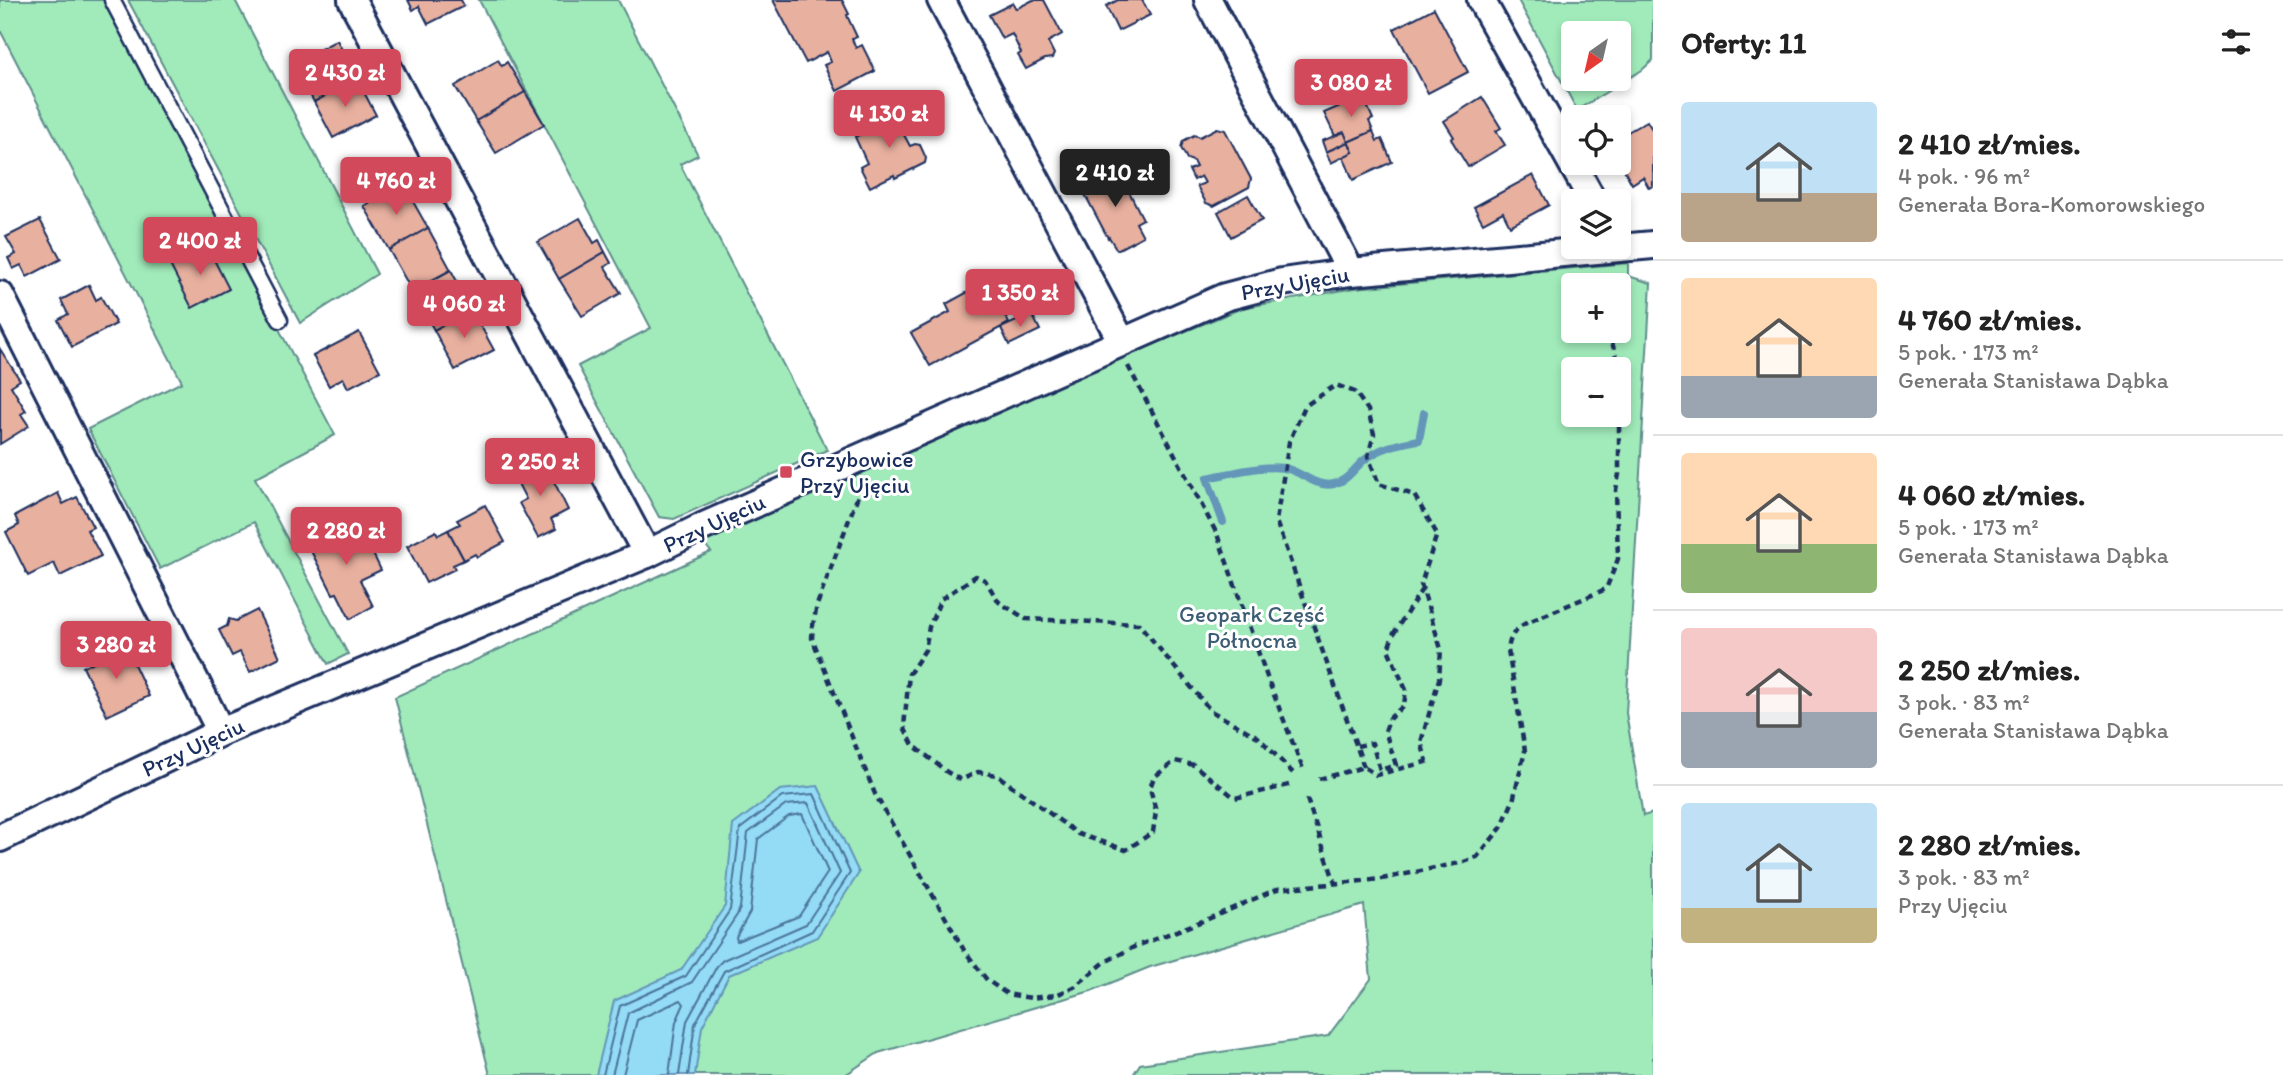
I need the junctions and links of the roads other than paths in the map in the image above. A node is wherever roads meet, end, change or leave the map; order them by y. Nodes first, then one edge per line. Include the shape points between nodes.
1 (112, 0) edge
2 (352, 0) edge
3 (941, 0) edge
4 (1208, 0) edge
5 (1481, 0) edge
6 (1586, 189) edge
7 (1653, 245) edge
8 (1631, 246) edge
9 (1561, 252) edge
10 (1352, 272) junction
11 (0, 295) edge
12 (280, 320) dead end
13 (1131, 351) junction
14 (647, 554) junction
15 (222, 732) junction
16 (0, 838) edge

1 - 12 lane
2 - 14 street
3 - 13 street
4 - 10 street
5 - 6 street
7 - 8 street, Przy Ujęciu
9 - 10 street, Przy Ujęciu
10 - 13 street, Przy Ujęciu via 1282,282 1225,297
11 - 15 street
13 - 14 street, Przy Ujęciu via 713,522
14 - 15 street, Przy Ujęciu
15 - 16 street, Przy Ujęciu

